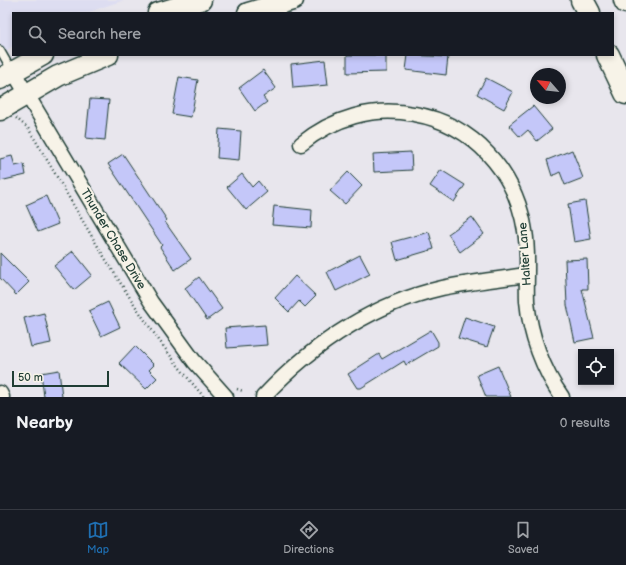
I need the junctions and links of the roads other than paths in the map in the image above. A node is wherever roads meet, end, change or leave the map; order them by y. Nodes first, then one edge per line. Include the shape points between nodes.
1 (202, 0) edge
2 (293, 0) edge
3 (582, 0) edge
4 (161, 12) edge
5 (251, 12) edge
6 (588, 12) edge
7 (0, 50) edge
8 (41, 56) edge
9 (106, 56) edge
10 (608, 56) edge
11 (6, 75) edge
12 (626, 92) edge
13 (25, 94) junction
14 (0, 110) edge
15 (301, 144) dead end
16 (527, 275) junction
17 (0, 392) edge
18 (2, 397) edge
19 (226, 397) edge
20 (262, 397) edge
21 (562, 397) edge

1 - 4 main road
2 - 5 main road
3 - 6 highway
7 - 11 lane
8 - 11 main road
9 - 13 main road via 58,76
10 - 12 highway
11 - 13 street, Thunder Chase Drive
13 - 14 main road
13 - 19 street, Thunder Chase Drive via 151,302 194,361
15 - 16 street, Halter Lane via 332,124 358,115 382,111 423,115 452,126 486,151 498,165 514,192 525,232
16 - 20 street via 440,288 377,310 326,340 299,361
16 - 21 street, Halter Lane via 527,302 533,333 549,376
17 - 18 street

